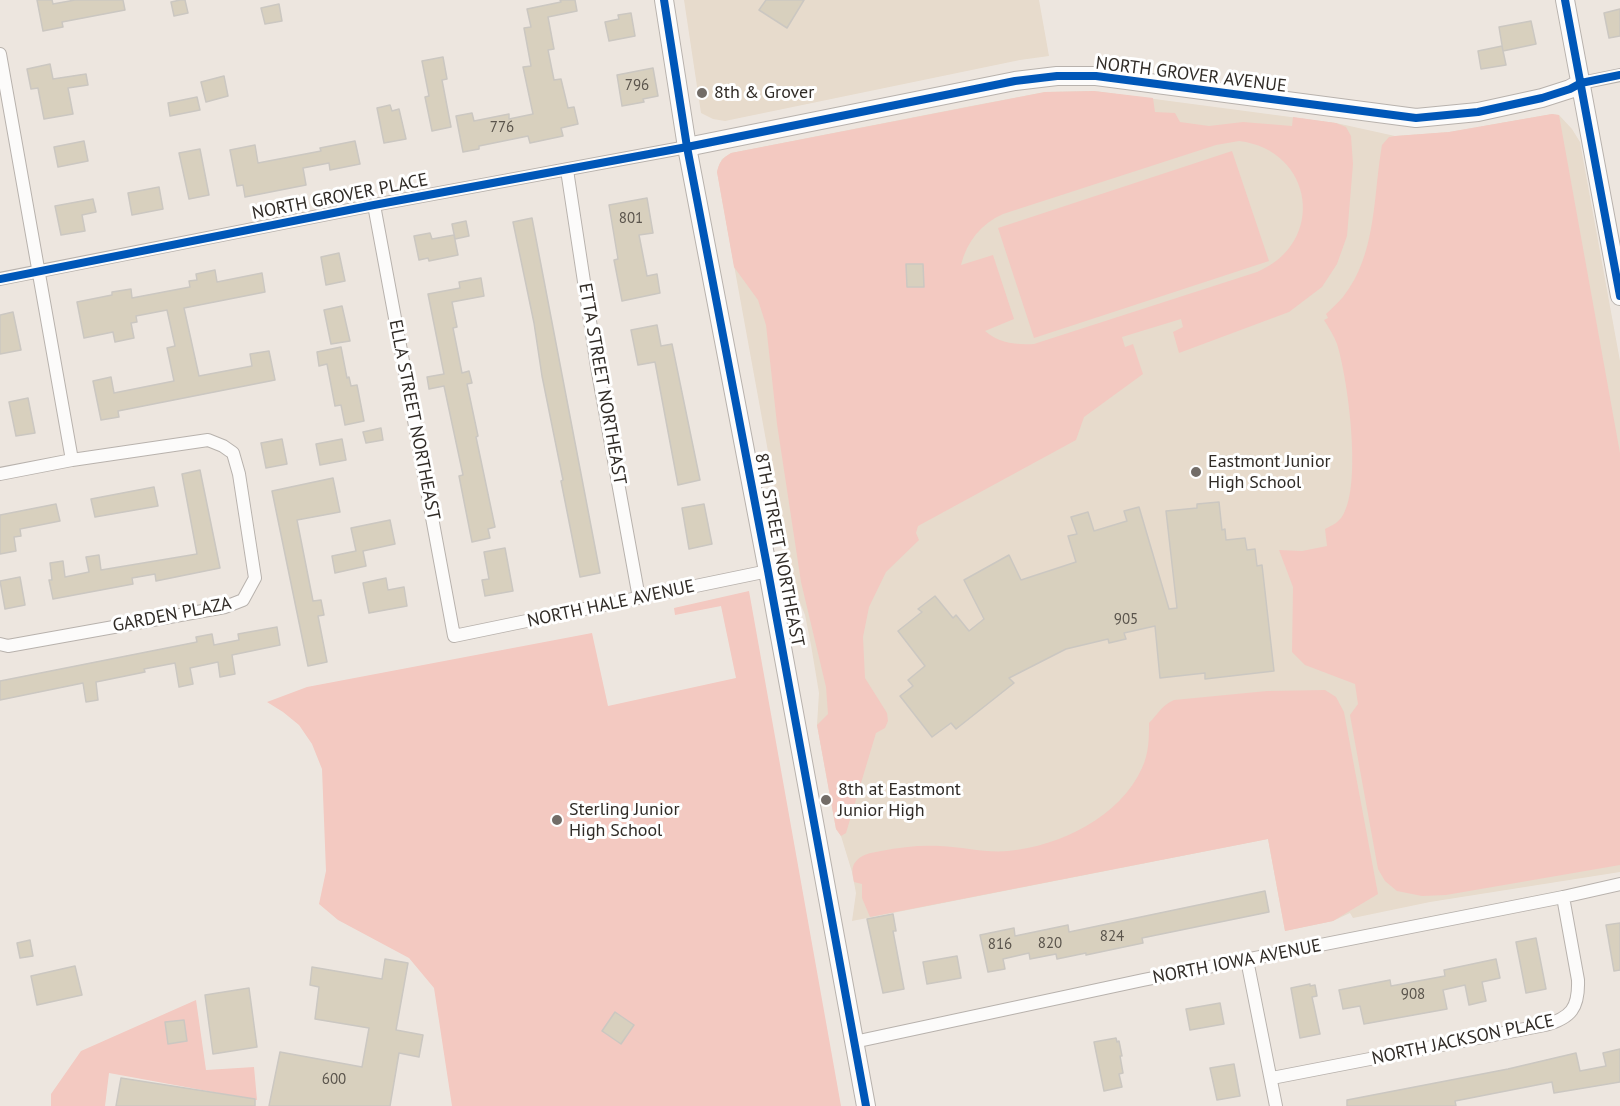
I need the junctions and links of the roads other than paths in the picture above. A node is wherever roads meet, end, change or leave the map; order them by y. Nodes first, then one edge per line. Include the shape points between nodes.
1 (664, 0) edge
2 (1565, 0) edge
3 (0, 54) edge
4 (1620, 75) edge
5 (1581, 83) junction
6 (687, 147) junction
7 (567, 170) junction
8 (374, 205) junction
9 (38, 272) junction
10 (0, 279) edge
11 (1620, 296) edge
12 (72, 460) junction
13 (0, 474) edge
14 (768, 571) junction
15 (639, 598) junction
16 (454, 636) joint
17 (0, 644) edge
18 (1620, 884) edge
19 (1563, 897) junction
20 (1247, 960) junction
21 (854, 1042) junction
22 (1272, 1078) junction
23 (866, 1106) edge
24 (1276, 1106) edge

1 - 6 street, 8TH STREET NORTHEAST
2 - 5 street
3 - 9 street
4 - 5 street, NORTH GROVER AVENUE
5 - 6 street, NORTH GROVER AVENUE via 1542,98 1489,110 1416,118 1096,76 1058,76 1015,81
5 - 11 street
6 - 7 street, NORTH GROVER PLACE
6 - 14 street, 8TH STREET NORTHEAST
7 - 8 street, NORTH GROVER PLACE
7 - 15 street, ETTA STREET NORTHEAST via 597,367
8 - 9 street, NORTH GROVER PLACE
8 - 16 street, ELLA STREET NORTHEAST
9 - 10 street, NORTH GROVER PLACE
9 - 12 street
12 - 13 street, GARDEN PLAZA
12 - 17 street, GARDEN PLAZA via 208,440 223,446 233,453 239,474 255,578 243,600 225,607 8,646
14 - 15 street, NORTH HALE AVENUE
14 - 21 street, 8TH STREET NORTHEAST
15 - 16 street, NORTH HALE AVENUE
18 - 19 street, NORTH IOWA AVENUE
19 - 20 street, NORTH IOWA AVENUE
19 - 22 street, NORTH JACKSON PLACE via 1579,994 1564,1018 1545,1025
20 - 21 street, NORTH IOWA AVENUE
20 - 22 street
21 - 23 street, 8TH STREET NORTHEAST
22 - 24 street

